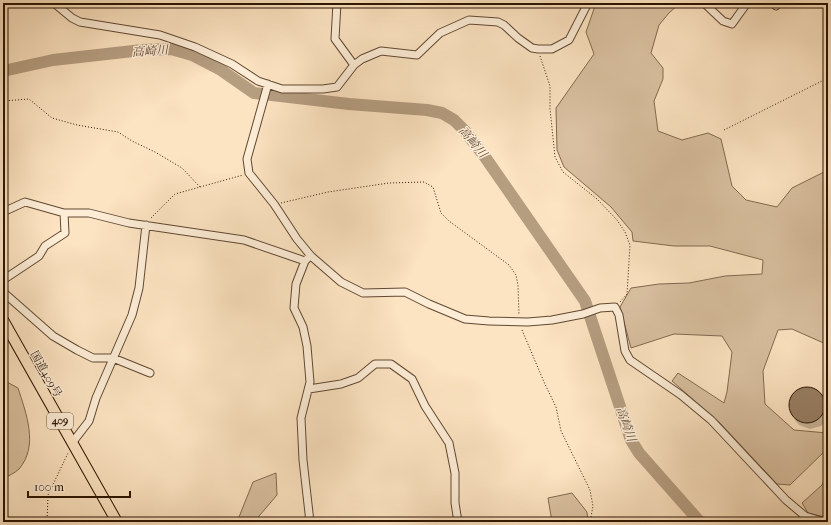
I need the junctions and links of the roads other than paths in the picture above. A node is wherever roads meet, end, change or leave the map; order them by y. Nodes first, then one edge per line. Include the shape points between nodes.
1 (54, 3) edge
2 (337, 3) edge
3 (588, 3) edge
4 (704, 3) edge
5 (748, 3) edge
6 (354, 65) junction
7 (268, 84) junction
8 (3, 212) edge
9 (64, 213) junction
10 (146, 225) junction
11 (311, 256) junction
12 (305, 261) junction
13 (3, 280) edge
14 (3, 292) edge
15 (3, 320) edge
16 (113, 358) junction
17 (150, 373) dead end
18 (309, 389) junction
19 (72, 443) junction
20 (117, 522) edge
21 (310, 522) edge
22 (458, 522) edge
23 (825, 522) edge

1 - 7 street via 80,22 160,35 195,47
2 - 6 street via 335,39
3 - 6 street via 569,40 552,49 538,50 518,38 504,25 493,21 468,20 440,32 417,55 380,51
4 - 5 street via 723,21 732,24
6 - 7 street via 337,87 282,88
7 - 11 street via 247,159 249,173
8 - 9 street via 24,202
9 - 10 street via 89,213
9 - 13 street via 65,233 45,246 39,256
10 - 12 street via 244,240
10 - 16 street via 139,288 132,315
11 - 12 street
11 - 23 street via 341,282 363,293 405,292 465,319 519,322 552,320 615,306 619,315 624,352 630,360 681,395 711,420 786,500 805,516
12 - 18 street via 296,284 294,308 303,327 307,346
14 - 16 street via 53,336 93,358
15 - 19 highway, 国道409号 / 409
16 - 17 street
16 - 19 street via 89,421
18 - 21 street via 301,418
18 - 22 street via 341,384 358,378 375,364 391,364 412,379 425,406 449,443 455,473
19 - 20 highway, 国道409号 / 409

